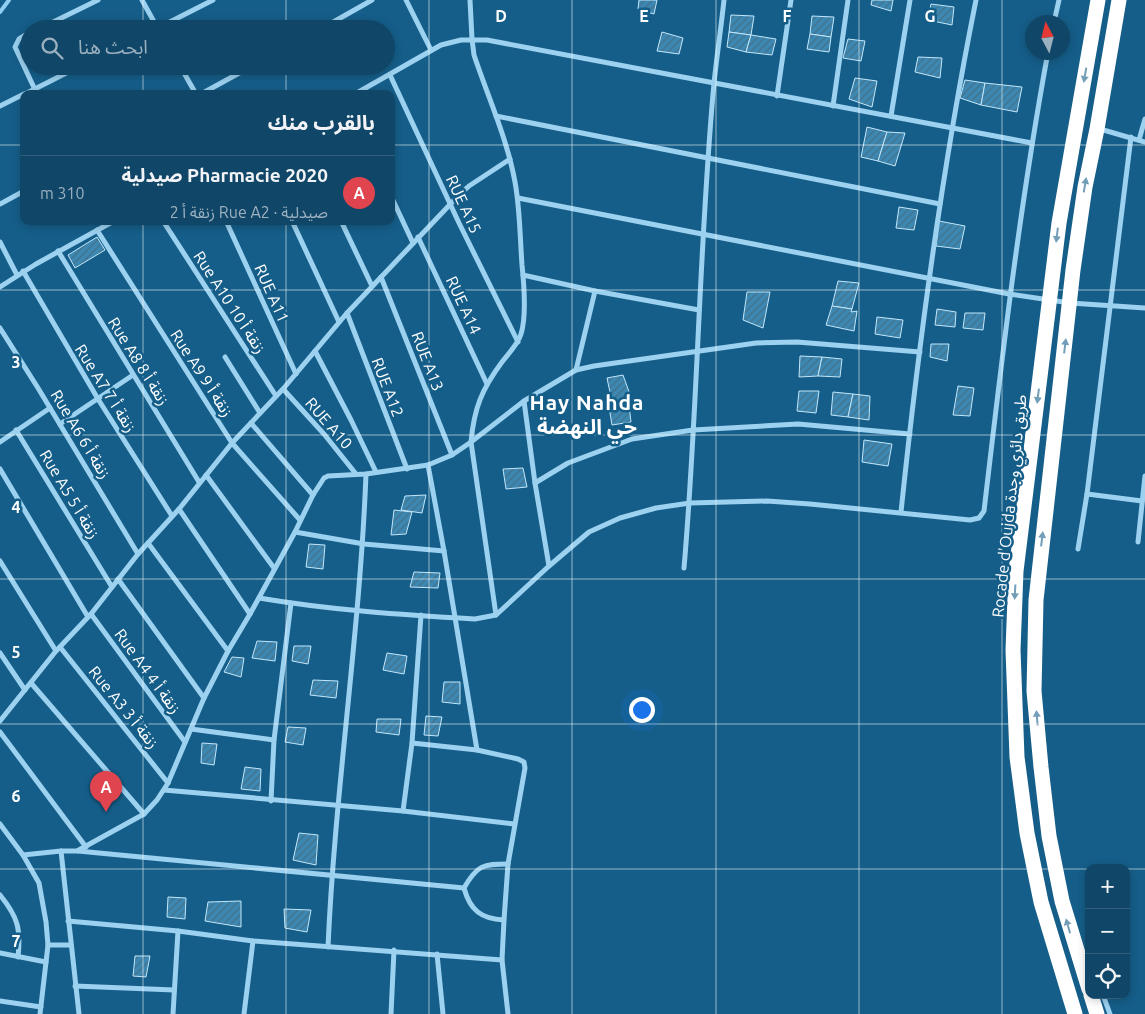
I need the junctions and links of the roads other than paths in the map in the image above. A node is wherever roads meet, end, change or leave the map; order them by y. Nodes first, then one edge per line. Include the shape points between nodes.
1 (98, 0) edge
2 (142, 0) edge
3 (213, 0) edge
4 (372, 0) edge
5 (406, 0) edge
6 (470, 0) edge
7 (724, 0) edge
8 (791, 0) edge
9 (848, 0) edge
10 (910, 0) edge
11 (976, 0) edge
12 (1058, 0) edge
13 (1093, 0) edge
14 (1098, 0) edge
15 (1118, 0) edge
16 (1126, 0) edge
17 (1055, 15) edge
18 (57, 20) edge
19 (153, 20) edge
20 (173, 20) edge
21 (337, 20) edge
22 (1093, 26) junction
23 (1113, 35) junction
24 (20, 38) edge
25 (472, 39) junction
26 (431, 50) junction
27 (20, 57) edge
28 (1047, 60) edge
29 (395, 72) edge
30 (28, 75) edge
31 (64, 75) edge
32 (185, 75) edge
33 (235, 75) edge
34 (390, 75) joint
35 (714, 82) junction
36 (36, 90) edge
37 (38, 90) edge
38 (194, 90) edge
39 (207, 90) edge
40 (362, 90) edge
41 (20, 96) edge
42 (777, 96) junction
43 (0, 106) edge
44 (833, 106) junction
45 (496, 116) junction
46 (891, 116) junction
47 (1145, 119) edge
48 (953, 127) junction
49 (1097, 129) junction
50 (1131, 137) junction
51 (1142, 141) edge
52 (1032, 144) junction
53 (708, 158) junction
54 (510, 159) junction
55 (20, 193) edge
56 (518, 198) junction
57 (0, 204) edge
58 (450, 204) junction
59 (940, 204) junction
60 (395, 205) edge
61 (104, 225) edge
62 (166, 225) edge
63 (228, 225) edge
64 (294, 225) edge
65 (343, 225) edge
66 (97, 230) junction
67 (704, 234) junction
68 (418, 237) junction
69 (0, 242) edge
70 (412, 244) junction
71 (58, 252) junction
72 (23, 272) junction
73 (17, 275) junction
74 (523, 275) junction
75 (381, 276) junction
76 (929, 278) junction
77 (372, 286) junction
78 (0, 287) edge
79 (595, 291) junction
80 (1010, 294) junction
81 (1049, 300) junction
82 (1070, 303) junction
83 (1110, 304) junction
84 (1145, 308) edge
85 (699, 310) junction
86 (347, 313) junction
87 (340, 322) junction
88 (0, 328) edge
89 (518, 342) junction
90 (315, 351) junction
91 (697, 351) junction
92 (920, 352) junction
93 (225, 357) dead end
94 (576, 370) junction
95 (296, 374) junction
96 (133, 376) junction
97 (486, 384) junction
98 (283, 389) junction
99 (276, 396) junction
100 (98, 399) junction
101 (524, 401) junction
102 (50, 408) junction
103 (260, 413) junction
104 (251, 423) junction
105 (60, 424) junction
106 (16, 430) junction
107 (693, 430) junction
108 (910, 434) junction
109 (0, 442) edge
110 (471, 442) junction
111 (232, 443) junction
112 (452, 455) junction
113 (428, 465) junction
114 (0, 469) edge
115 (407, 469) junction
116 (376, 472) junction
117 (356, 474) junction
118 (366, 474) junction
119 (206, 475) junction
120 (1145, 476) edge
121 (199, 482) junction
122 (535, 483) junction
123 (1087, 494) junction
124 (313, 495) junction
125 (1142, 502) junction
126 (690, 503) junction
127 (179, 509) junction
128 (901, 512) junction
129 (172, 516) junction
130 (300, 520) junction
131 (295, 532) junction
132 (1138, 542) dead end
133 (148, 543) junction
134 (364, 544) junction
135 (1078, 549) dead end
136 (444, 551) junction
137 (138, 554) junction
138 (0, 561) edge
139 (549, 566) junction
140 (274, 568) junction
141 (684, 568) dead end
142 (118, 579) junction
143 (112, 587) junction
144 (260, 598) junction
145 (291, 603) junction
146 (356, 610) junction
147 (250, 614) junction
148 (421, 615) junction
149 (496, 615) junction
150 (89, 616) junction
151 (455, 618) junction
152 (58, 649) junction
153 (228, 651) junction
154 (0, 653) edge
155 (31, 683) junction
156 (25, 690) junction
157 (204, 698) junction
158 (0, 721) edge
159 (191, 729) junction
160 (0, 732) edge
161 (274, 740) junction
162 (184, 742) junction
163 (412, 743) junction
164 (477, 750) junction
165 (168, 783) junction
166 (164, 790) junction
167 (271, 801) junction
168 (338, 806) junction
169 (403, 812) junction
170 (144, 814) junction
171 (0, 824) edge
172 (514, 824) junction
173 (86, 847) junction
174 (61, 851) junction
175 (77, 851) junction
176 (23, 855) junction
177 (508, 864) junction
178 (331, 876) junction
179 (464, 888) junction
180 (0, 895) edge
181 (504, 920) junction
182 (68, 921) junction
183 (178, 931) junction
184 (253, 941) junction
185 (48, 945) junction
186 (71, 945) junction
187 (328, 947) junction
188 (394, 950) junction
189 (0, 953) edge
190 (437, 954) junction
191 (18, 957) junction
192 (502, 960) junction
193 (46, 962) junction
194 (1085, 973) edge
195 (75, 986) junction
196 (174, 990) junction
197 (1092, 999) edge
198 (1104, 999) edge
199 (0, 1001) edge
200 (41, 1007) junction
201 (40, 1014) edge
202 (78, 1014) edge
203 (173, 1014) edge
204 (244, 1014) edge
205 (391, 1014) edge
206 (443, 1014) edge
207 (508, 1014) edge
208 (1074, 1014) edge
209 (1097, 1014) edge
210 (1110, 1014) edge

1 - 18 street
2 - 19 street
3 - 20 street
4 - 21 street
5 - 26 street
6 - 25 street
7 - 35 street
8 - 42 street
9 - 44 street
10 - 46 street
11 - 48 street
12 - 17 street
13 - 22 highway
14 - 22 highway, Rocade d'Oujda طريق دائري وجدة
15 - 23 highway
16 - 23 highway
22 -> 81 highway, Rocade d'Oujda طريق دائري وجدة
23 - 49 highway
24 - 27 street via 15,47
25 - 26 street
25 - 35 street
25 - 45 street via 474,55
26 - 29 street
28 - 52 street
30 - 36 street
31 - 37 street
32 - 38 street
33 - 39 street
34 - 40 street
34 - 58 street, RUE A15
35 - 42 street
35 - 53 street
41 - 43 street
42 - 44 street
44 - 46 street
45 - 53 street
45 - 54 street
46 - 48 street
47 - 51 street
48 - 52 street
48 - 59 street
49 - 50 street
82 -> 49 highway via 1084,187
50 - 51 street
50 - 83 street
52 - 80 street
53 - 59 street
53 - 67 street
54 - 56 street
54 - 58 street via 469,186
55 - 57 street
56 - 67 street
56 - 74 street
58 - 68 street
58 - 89 street, RUE A15
59 - 76 street
60 - 70 street
61 - 66 street
62 - 99 street, Rue A10 زنقة أ 10
63 - 95 street, RUE A11
64 - 87 street
65 - 77 street
66 - 71 street
66 - 111 street, Rue A9 زنقة أ 9
67 - 76 street
67 - 85 street
68 - 70 street
68 - 97 street, RUE A14
69 - 73 street
70 - 75 street
71 - 72 street
71 - 96 street, Rue A8 زنقة أ 8
72 - 73 street
72 - 100 street, Rue A7 زنقة أ 7
73 - 78 street
74 - 79 street
74 - 89 street via 523,326
75 - 77 street
75 - 112 street, RUE A13
76 - 80 street
76 - 92 street
77 - 86 street
79 - 85 street
79 - 94 street
80 - 81 street
80 - 128 street via 984,511 979,518 970,520
81 - 82 street
81 -> 208 highway, Rocade d'Oujda طريق دائري وجدة via 1016,571 1013,650 1017,757 1027,833 1042,902
82 - 83 street
194 -> 82 highway via 1062,900 1050,836 1034,691 1037,583
83 - 84 street
83 - 123 street
85 - 91 street
86 - 87 street
86 - 115 street, RUE A12
87 - 90 street
88 - 102 street, Rue A6 زنقة أ 6
89 - 97 street
90 - 95 street
90 - 116 street
91 - 92 street via 756,343 797,342
91 - 94 street
91 - 107 street
92 - 108 street
93 - 103 street
94 - 101 street
95 - 98 street
96 - 100 street
96 - 121 street, Rue A8 زنقة أ 8
97 - 110 street via 476,410
98 - 99 street
98 - 117 street, RUE A10
99 - 103 street
100 - 105 street
100 - 129 street, Rue A7 زنقة أ 7
101 - 110 street
101 - 122 street
102 - 105 street, Rue A6 زنقة أ 6
102 - 106 street
103 - 104 street
104 - 111 street
104 - 124 street
105 - 137 street, Rue A6 زنقة أ 6
106 - 109 street
106 - 143 street, Rue A5 زنقة أ 5
107 - 108 street via 798,424
107 - 122 street via 632,439 568,463
107 - 126 street
108 - 128 street
110 - 112 street
110 - 149 street
111 - 119 street
111 - 130 street, Rue A9 زنقة أ 9
112 - 113 street
113 - 115 street
113 - 136 street
114 - 150 street, Rue A4 زنقة أ 4
115 - 116 street
116 - 118 street
117 - 118 street
117 - 124 street via 328,476
118 - 134 street
119 - 121 street
119 - 140 street
120 - 125 street
121 - 127 street
122 - 139 street
123 - 125 street
123 - 135 street
124 - 130 street
125 - 132 street
126 - 128 street via 767,501
126 - 139 street via 656,508 604,524 589,532
126 - 141 street
127 - 129 street
127 - 147 street
129 - 133 street
130 - 131 street
131 - 134 street
131 - 140 street
133 - 137 street
133 - 153 street
134 - 136 street
134 - 146 street
136 - 151 street
137 - 142 street
138 - 152 street, Rue A3 زنقة أ 3
139 - 149 street
140 - 144 street
142 - 143 street
142 - 157 street
143 - 150 street
144 - 145 street
144 - 147 street
145 - 146 street
145 - 161 street
146 - 148 street
146 - 168 street
147 - 153 street
148 - 151 street
148 - 163 street
149 - 151 street
150 - 152 street
150 - 162 street, Rue A4 زنقة أ 4
151 - 164 street
152 - 155 street
152 - 165 street, Rue A3 زنقة أ 3
153 - 157 street
154 - 156 street
155 - 156 street
155 - 170 street
156 - 158 street
157 - 159 street
159 - 161 street
159 - 162 street
160 - 173 street
161 - 167 street
162 - 165 street
163 - 164 street
163 - 169 street
164 - 172 street via 524,762
165 - 166 street
166 - 167 street
166 - 170 street
167 - 168 street
168 - 169 street
168 - 178 street
169 - 172 street
170 - 173 street
171 - 176 street
172 - 177 street
173 - 175 street
174 - 175 street
174 - 176 street
174 - 182 street
175 - 178 street
176 - 185 street via 39,883
177 - 179 street via 487,864 477,869
177 - 181 street
178 - 179 street
178 - 187 street
179 - 181 street via 481,916
180 - 191 street via 16,919 20,938
181 - 192 street
182 - 183 street
182 - 186 street
183 - 184 street
183 - 196 street
184 - 187 street
184 - 204 street
185 - 186 street
185 - 193 street
186 - 195 street
187 - 188 street
188 - 190 street
188 - 205 street
189 - 191 street
190 - 192 street
190 - 206 street
191 - 193 street
192 - 207 street
193 - 200 street
195 - 196 street
195 - 202 street
196 - 203 street
197 - 209 highway
198 - 210 street
199 - 200 street
200 - 201 street

